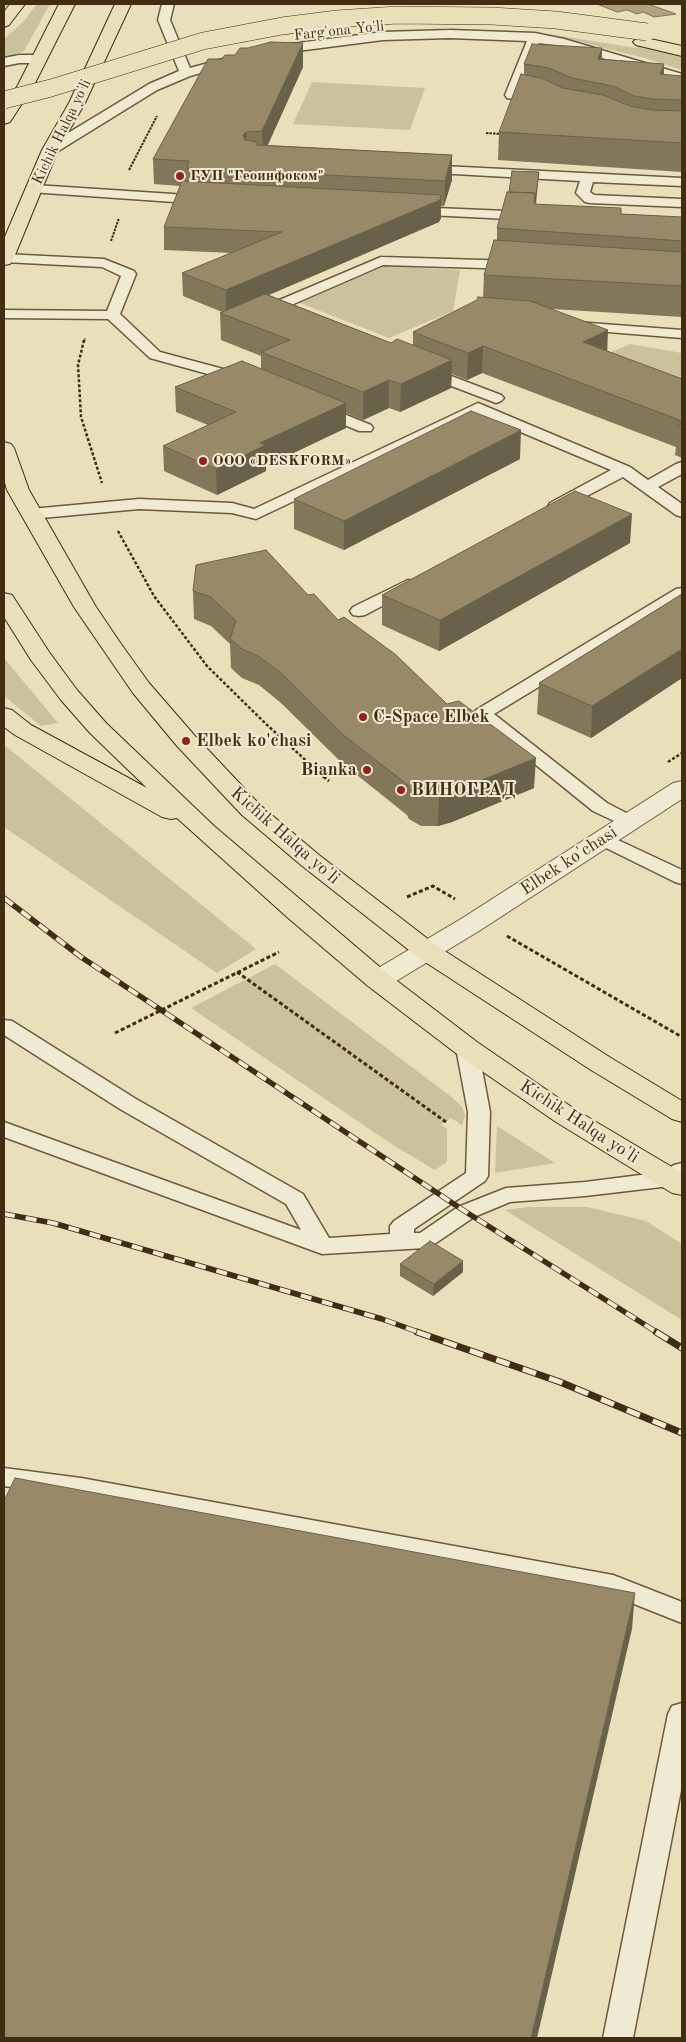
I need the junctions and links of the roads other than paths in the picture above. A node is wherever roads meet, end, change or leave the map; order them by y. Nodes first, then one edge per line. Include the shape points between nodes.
1 (17, 4) edge
2 (67, 4) edge
3 (122, 4) edge
4 (167, 4) edge
5 (4, 22) edge
6 (535, 37) junction
7 (644, 37) junction
8 (682, 39) edge
9 (682, 52) edge
10 (261, 53) edge
11 (40, 59) junction
12 (239, 59) edge
13 (4, 62) edge
14 (186, 73) junction
15 (682, 78) edge
16 (6, 103) edge
17 (553, 105) edge
18 (4, 119) edge
19 (50, 150) junction
20 (411, 169) edge
21 (587, 178) junction
22 (682, 182) edge
23 (35, 189) junction
24 (215, 200) edge
25 (682, 203) edge
26 (404, 210) edge
27 (543, 217) edge
28 (4, 259) edge
29 (534, 267) edge
30 (4, 314) edge
31 (112, 315) junction
32 (286, 316) edge
33 (566, 325) edge
34 (682, 334) edge
35 (410, 365) edge
36 (256, 384) edge
37 (302, 402) edge
38 (478, 408) junction
39 (365, 428) dead end
40 (4, 448) edge
41 (682, 467) edge
42 (624, 470) junction
43 (649, 486) junction
44 (682, 512) edge
45 (31, 514) junction
46 (539, 515) edge
47 (419, 579) edge
48 (682, 593) edge
49 (4, 600) edge
50 (360, 611) dead end
51 (4, 715) edge
52 (682, 788) edge
53 (629, 822) junction
54 (205, 831) junction
55 (603, 839) junction
56 (682, 878) edge
57 (428, 952) junction
58 (378, 980) junction
59 (4, 1026) edge
60 (467, 1048) junction
61 (682, 1113) edge
62 (4, 1130) edge
63 (678, 1179) edge
64 (402, 1242) junction
65 (322, 1246) junction
66 (4, 1478) edge
67 (682, 1613) edge
68 (682, 1714) edge
69 (618, 2038) edge

1 - 5 main road
2 - 11 main road
3 - 19 main road, Kichik Halqa yo'li via 77,103
4 - 14 lane via 164,20
6 - 10 lane via 383,36
6 - 15 lane via 577,46
6 - 17 lane via 511,95
7 - 8 main road, Farg'ona Yo'li
7 - 9 main road, Farg'ona Yo'li
7 - 16 main road, Farg'ona Yo'li via 492,26 404,25 322,31 222,49 44,104
11 - 13 lane
11 - 16 main road
12 - 14 lane
14 - 19 lane via 140,94
16 - 18 main road
19 - 23 main road, Kichik Halqa yo'li
20 - 21 lane
21 - 22 lane
21 - 25 lane via 583,193 590,199
23 - 24 lane
23 - 28 main road, Kichik Halqa yo'li
26 - 27 lane
28 - 31 lane via 104,263 129,274
29 - 32 lane via 381,261 268,310
30 - 31 lane
31 - 36 lane via 155,355
33 - 34 lane
35 - 38 lane via 496,398
37 - 39 lane
38 - 42 lane
38 - 45 lane via 256,514 232,508 139,504
40 - 45 main road, Kichik Halqa yo'li via 18,490
41 - 43 lane
42 - 43 lane
42 - 46 lane
43 - 44 lane
45 - 57 main road, Kichik Halqa yo'li via 85,607 141,688 186,741 251,810
47 - 50 lane
48 - 53 lane via 482,714 600,807
49 - 54 main road, Kichik Halqa yo'li via 68,695
51 - 54 main road via 23,730
52 - 53 street, Elbek ko'chasi
53 - 55 street, Elbek ko'chasi
54 - 58 main road, Kichik Halqa yo'li
55 - 56 lane
55 - 57 street, Elbek ko'chasi
57 - 58 street, Elbek ko'chasi
57 - 61 main road, Kichik Halqa yo'li
58 - 60 main road, Kichik Halqa yo'li
59 - 65 lane via 128,1104 295,1199
60 - 63 main road, Kichik Halqa yo'li via 566,1116
60 - 64 lane via 479,1112 477,1176 402,1226
62 - 65 lane
63 - 64 lane via 506,1195 466,1212 425,1240
64 - 65 lane
66 - 67 lane via 81,1487 613,1585
68 - 69 lane

